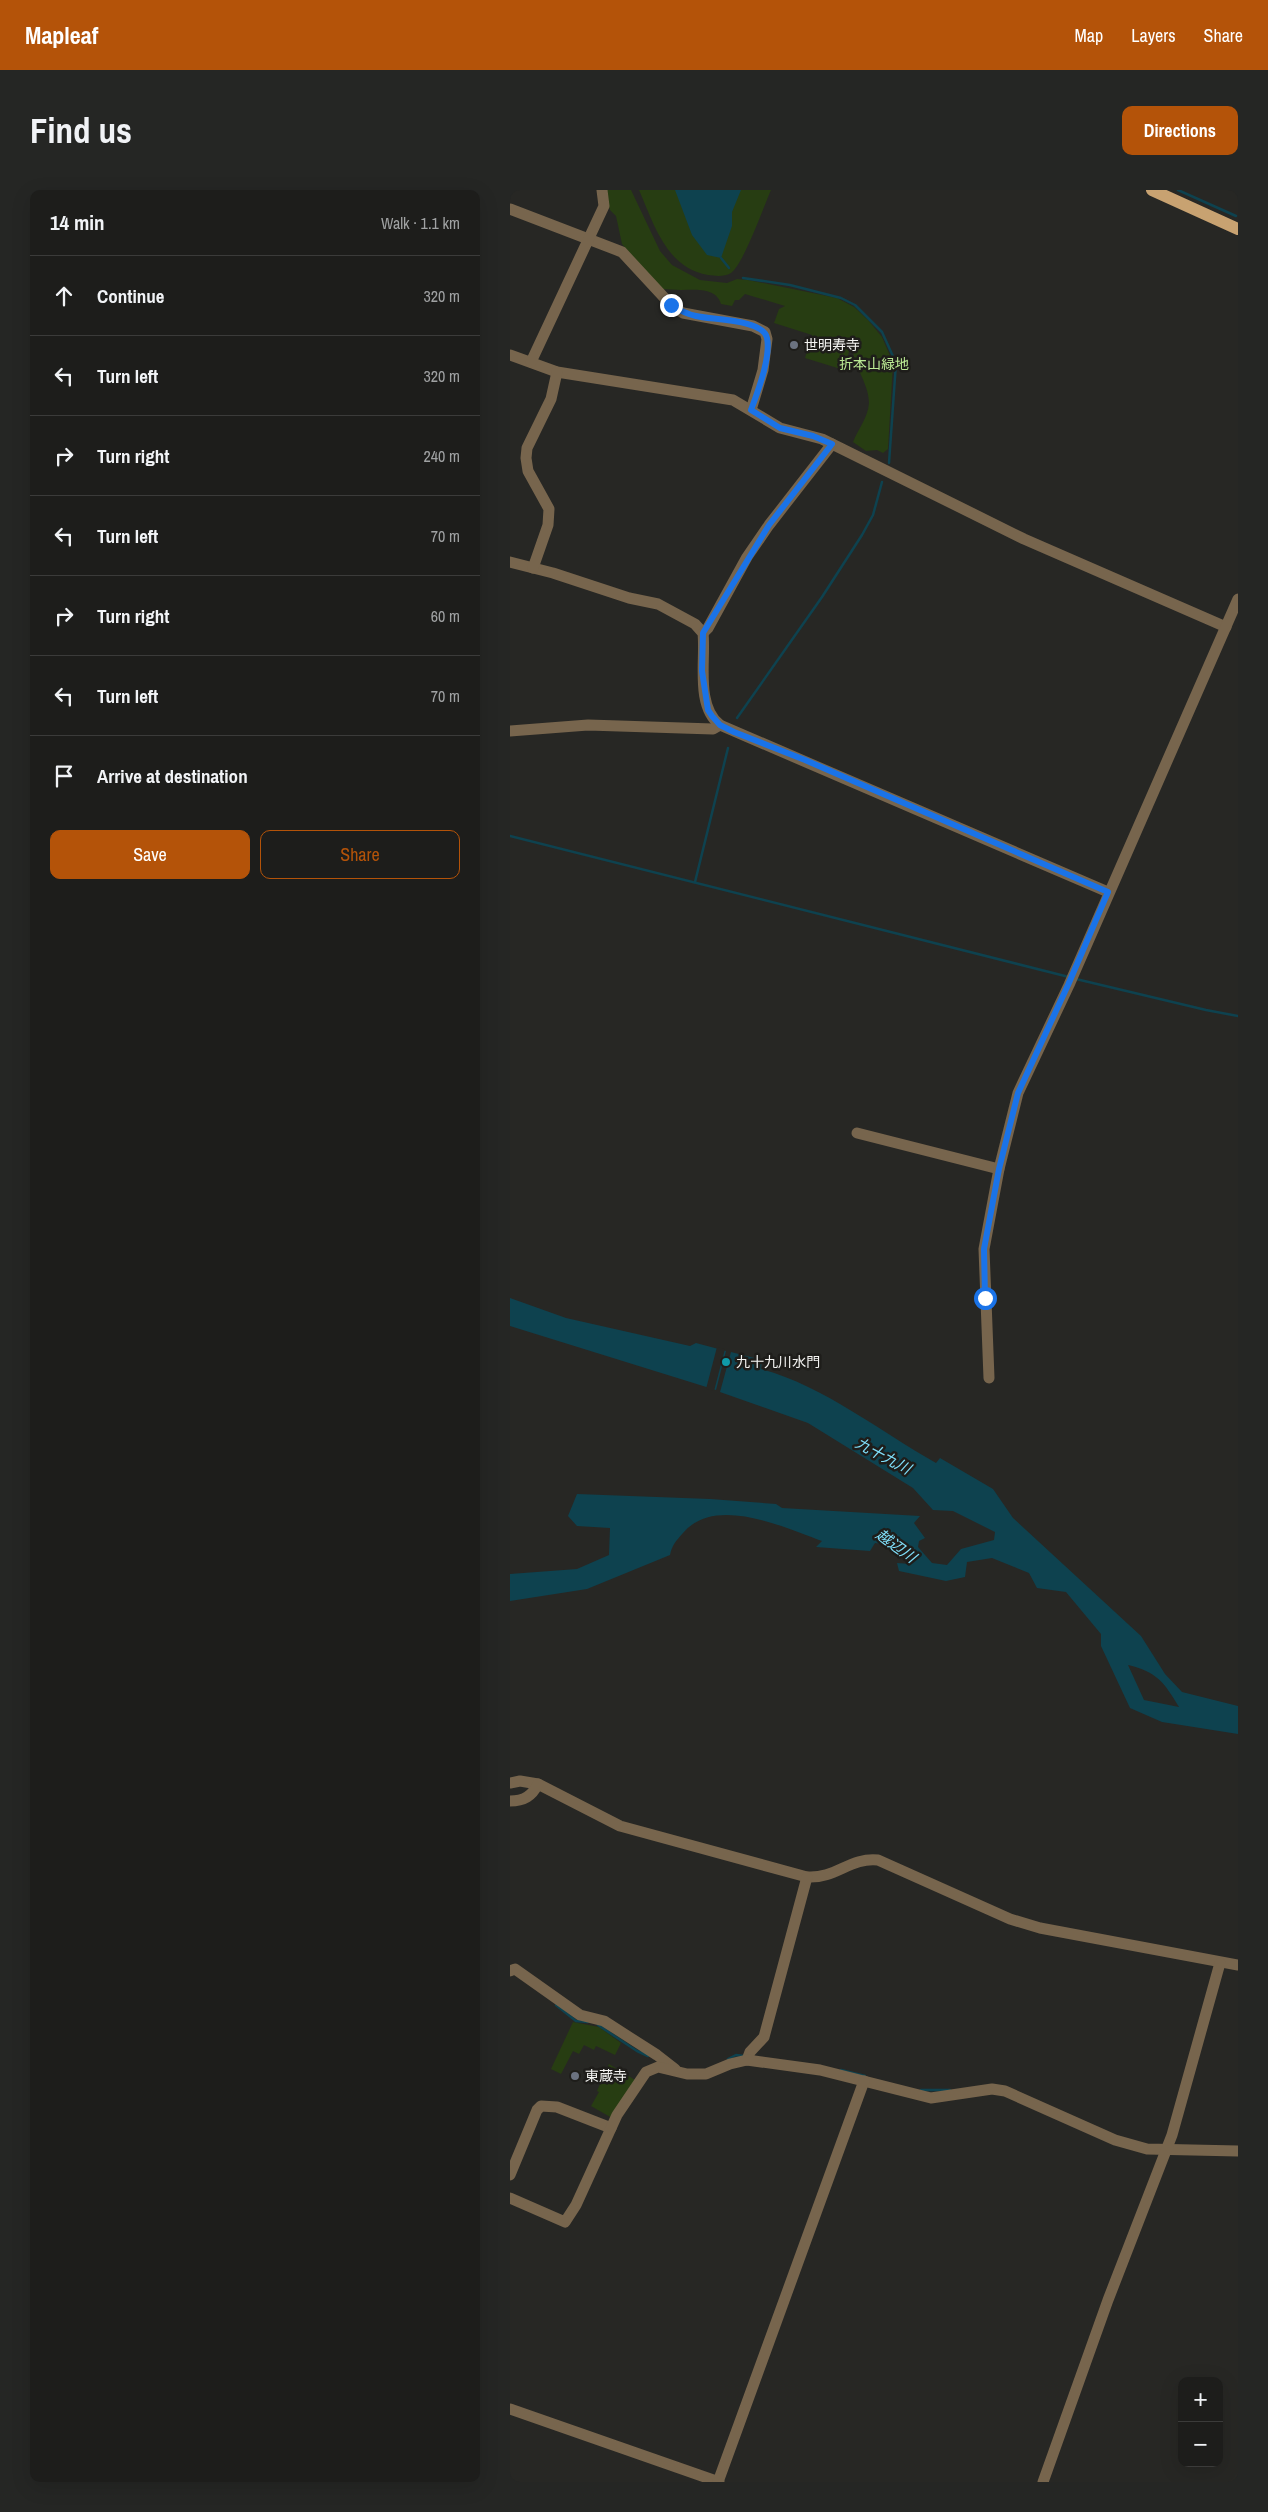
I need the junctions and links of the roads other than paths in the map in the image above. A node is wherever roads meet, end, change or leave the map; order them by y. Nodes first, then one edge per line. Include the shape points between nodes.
1 (602, 190) edge
2 (1152, 190) edge
3 (510, 209) edge
4 (1238, 229) edge
5 (590, 238) junction
6 (510, 355) edge
7 (531, 362) junction
8 (557, 372) junction
9 (751, 410) junction
10 (832, 444) junction
11 (510, 562) edge
12 (533, 568) junction
13 (1238, 599) edge
14 (1226, 627) junction
15 (703, 633) junction
16 (720, 725) junction
17 (510, 731) edge
18 (1108, 892) junction
19 (857, 1133) dead end
20 (999, 1169) junction
21 (989, 1378) dead end
22 (510, 1783) edge
23 (538, 1784) junction
24 (510, 1801) edge
25 (807, 1877) junction
26 (1220, 1963) junction
27 (1238, 1965) edge
28 (510, 1971) edge
29 (747, 2060) junction
30 (676, 2070) junction
31 (864, 2081) junction
32 (611, 2128) junction
33 (1167, 2148) junction
34 (1238, 2150) edge
35 (510, 2175) edge
36 (510, 2198) edge
37 (510, 2410) edge
38 (719, 2482) edge
39 (1042, 2482) edge

1 - 5 street via 604,206
2 - 4 main road
3 - 5 street
5 - 7 street
5 - 9 street via 622,252 671,305 683,313 753,326 764,332 767,339 763,370
6 - 7 street
7 - 8 street
8 - 9 street via 713,395 733,400
8 - 12 street via 550,399 527,448 528,470 548,509 548,525
9 - 10 street via 780,428
10 - 14 street via 1024,539
10 - 15 street via 769,525
11 - 12 street
12 - 15 street via 658,604 694,624
13 - 14 street
14 - 18 street
15 - 16 street via 702,671 707,702 712,716
16 - 17 street via 713,729 588,726
16 - 18 street
18 - 20 street via 1024,1077
19 - 20 street
20 - 21 street via 984,1249
22 - 23 street
23 - 24 street via 524,1799
23 - 25 street via 620,1826
25 - 26 street via 825,1877 857,1860 878,1860 1033,1926
25 - 29 street via 764,2037
26 - 27 street
26 - 33 street
28 - 30 street via 515,1969 580,2015 604,2022
29 - 30 street via 711,2073 687,2074
29 - 31 street via 820,2070
30 - 32 street via 658,2067 646,2072
31 - 33 street via 930,2098 992,2089 1005,2091 1115,2140 1147,2149
31 - 38 street
32 - 35 street via 557,2107 541,2106
32 - 36 street via 565,2222
33 - 34 street
33 - 39 street
37 - 38 street

